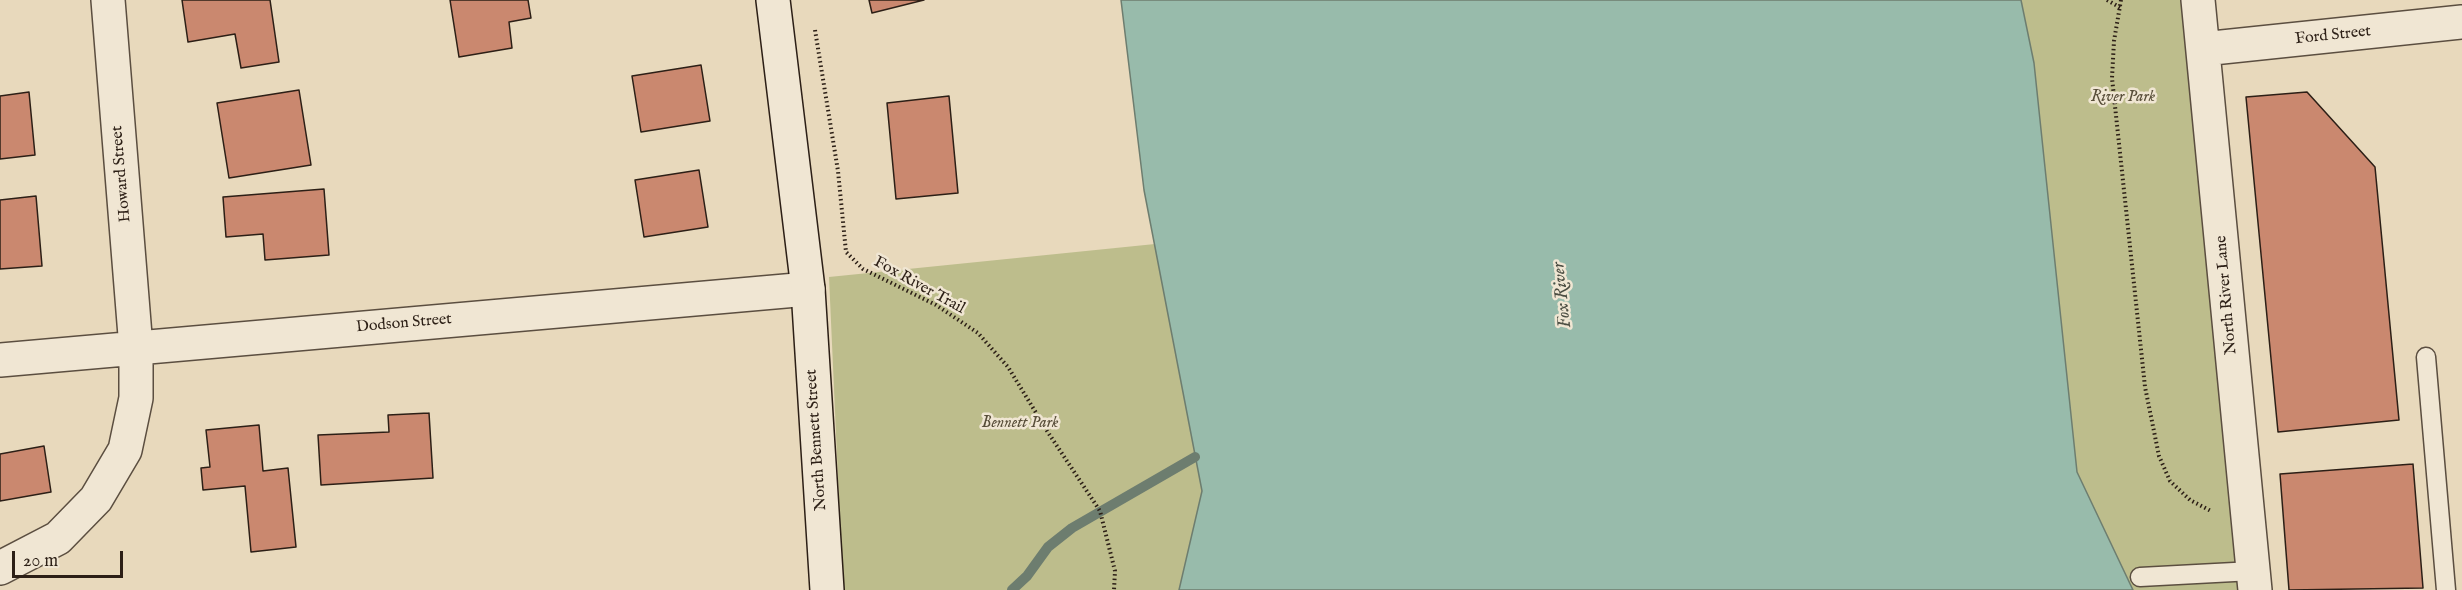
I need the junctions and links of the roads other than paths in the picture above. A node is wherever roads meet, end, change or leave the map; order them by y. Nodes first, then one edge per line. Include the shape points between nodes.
1 (108, 0) edge
2 (772, 0) edge
3 (2198, 0) edge
4 (2462, 22) edge
5 (2203, 49) junction
6 (808, 289) junction
7 (136, 348) junction
8 (2426, 357) dead end
9 (0, 360) edge
10 (0, 567) edge
11 (2140, 577) dead end
12 (2254, 581) edge
13 (827, 590) edge
14 (2446, 590) edge

1 - 7 street, Howard Street
2 - 6 street, North Bennett Street
3 - 5 street, North River Lane
4 - 5 street, Ford Street
5 - 12 street, North River Lane
6 - 7 street, Dodson Street
6 - 13 street, North Bennett Street
7 - 9 street, Dodson Street
7 - 10 street, Howard Street via 135,398 125,450 96,499 58,538
8 - 14 lane
11 - 12 lane

